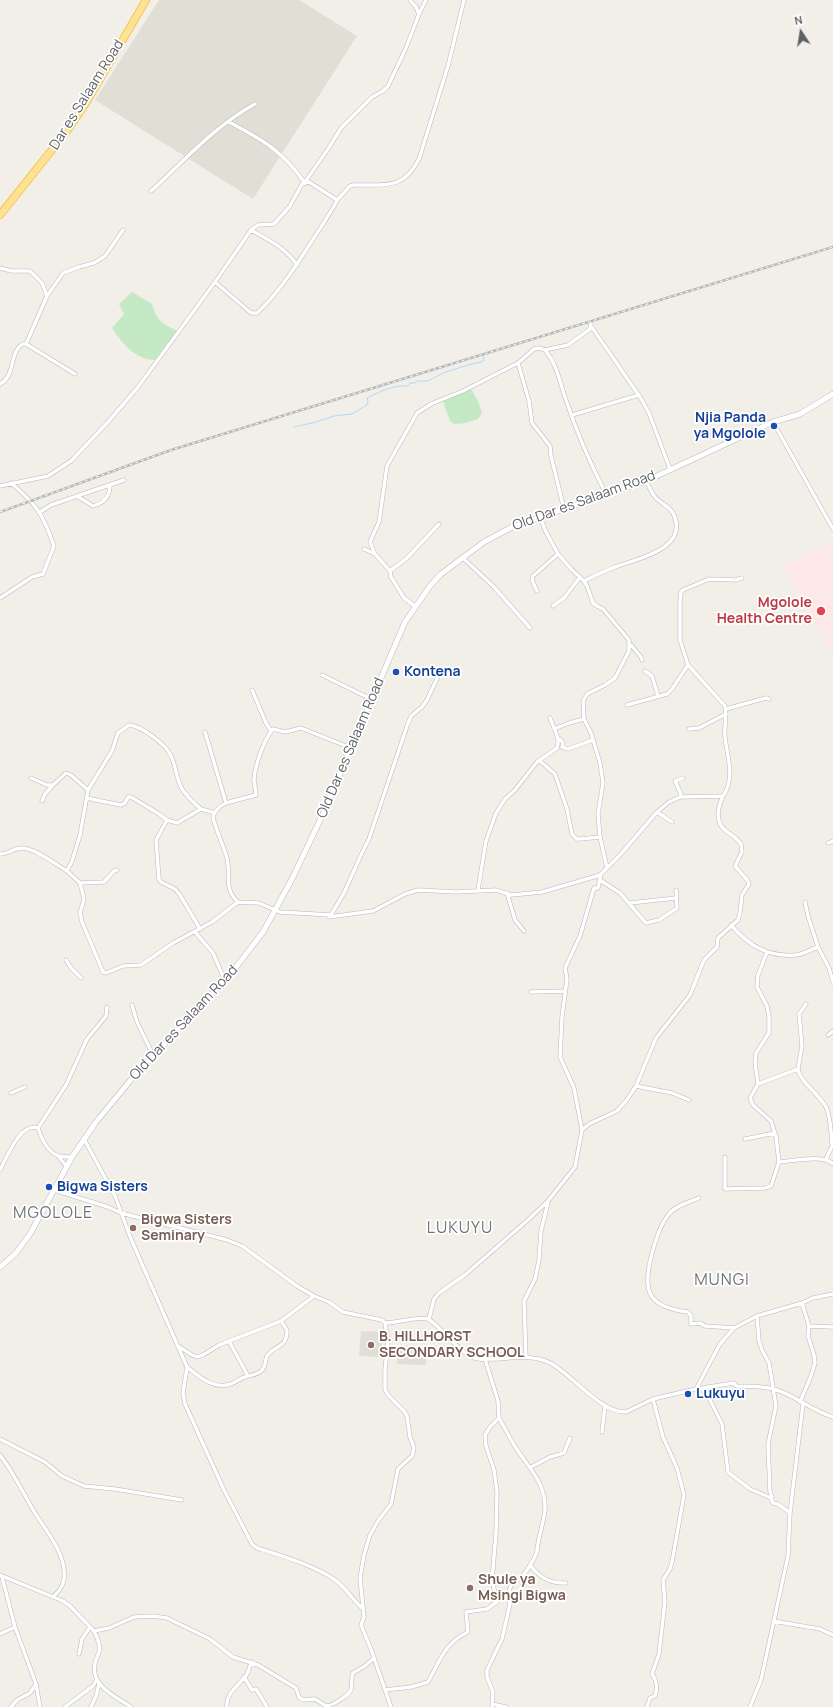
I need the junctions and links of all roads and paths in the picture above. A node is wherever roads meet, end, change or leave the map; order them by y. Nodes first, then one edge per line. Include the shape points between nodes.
1 (146, 0) edge
2 (410, 0) edge
3 (426, 0) edge
4 (464, 0) edge
5 (418, 14) junction
6 (255, 104) dead end
7 (229, 122) junction
8 (304, 182) junction
9 (23, 186) junction
10 (151, 191) dead end
11 (338, 200) junction
12 (0, 208) edge
13 (0, 215) edge
14 (123, 230) dead end
15 (251, 230) junction
16 (297, 265) junction
17 (0, 268) edge
18 (216, 282) junction
19 (47, 296) junction
20 (26, 344) junction
21 (545, 350) junction
22 (518, 363) junction
23 (75, 374) dead end
24 (0, 384) edge
25 (833, 394) edge
26 (639, 395) junction
27 (572, 415) junction
28 (773, 422) junction
29 (670, 469) junction
30 (124, 480) dead end
31 (646, 481) junction
32 (11, 483) junction
33 (110, 485) junction
34 (0, 486) edge
35 (606, 494) junction
36 (77, 496) junction
37 (564, 509) junction
38 (40, 512) junction
39 (540, 516) junction
40 (439, 524) dead end
41 (833, 529) edge
42 (364, 549) dead end
43 (374, 554) junction
44 (558, 554) junction
45 (463, 558) junction
46 (390, 571) junction
47 (580, 577) junction
48 (742, 578) dead end
49 (584, 581) junction
50 (537, 591) dead end
51 (0, 598) edge
52 (553, 606) dead end
53 (416, 607) junction
54 (530, 628) dead end
55 (631, 645) junction
56 (642, 660) dead end
57 (688, 666) junction
58 (645, 671) dead end
59 (440, 672) dead end
60 (322, 675) dead end
61 (252, 690) dead end
62 (658, 696) junction
63 (769, 699) dead end
64 (371, 700) junction
65 (627, 705) dead end
66 (726, 709) junction
67 (726, 714) junction
68 (550, 718) dead end
69 (584, 719) junction
70 (554, 729) junction
71 (689, 729) dead end
72 (271, 731) junction
73 (205, 732) dead end
74 (560, 739) dead end
75 (593, 740) junction
76 (351, 748) junction
77 (540, 761) junction
78 (31, 778) dead end
79 (683, 778) dead end
80 (53, 785) junction
81 (88, 790) junction
82 (723, 796) junction
83 (680, 797) junction
84 (86, 798) junction
85 (42, 801) dead end
86 (226, 803) junction
87 (201, 809) junction
88 (656, 812) junction
89 (215, 813) junction
90 (167, 820) junction
91 (672, 822) dead end
92 (600, 837) junction
93 (833, 841) edge
94 (828, 843) dead end
95 (0, 854) edge
96 (607, 868) junction
97 (117, 870) dead end
98 (67, 871) junction
99 (601, 874) junction
100 (600, 880) junction
101 (80, 883) junction
102 (478, 890) junction
103 (676, 890) dead end
104 (507, 893) junction
105 (676, 898) junction
106 (238, 902) junction
107 (805, 902) dead end
108 (630, 903) junction
109 (275, 910) junction
110 (331, 916) junction
111 (731, 925) junction
112 (200, 929) junction
113 (524, 931) dead end
114 (195, 932) junction
115 (818, 947) junction
116 (767, 952) junction
117 (66, 960) dead end
118 (81, 978) dead end
119 (225, 981) junction
120 (833, 982) edge
121 (564, 991) junction
122 (531, 992) dead end
123 (806, 1004) dead end
124 (132, 1005) dead end
125 (107, 1007) dead end
126 (833, 1031) edge
127 (828, 1035) dead end
128 (154, 1057) junction
129 (798, 1069) junction
130 (758, 1084) junction
131 (636, 1086) junction
132 (24, 1087) dead end
133 (11, 1093) dead end
134 (689, 1100) dead end
135 (38, 1128) junction
136 (582, 1130) junction
137 (775, 1133) junction
138 (84, 1138) junction
139 (745, 1139) dead end
140 (833, 1144) edge
141 (58, 1156) junction
142 (725, 1157) dead end
143 (72, 1158) junction
144 (826, 1159) junction
145 (779, 1162) junction
146 (833, 1164) edge
147 (67, 1167) junction
148 (0, 1170) edge
149 (54, 1190) junction
150 (698, 1198) dead end
151 (548, 1201) junction
152 (121, 1213) junction
153 (0, 1267) edge
154 (833, 1295) edge
155 (314, 1296) junction
156 (802, 1303) junction
157 (757, 1316) junction
158 (429, 1319) junction
159 (281, 1320) junction
160 (385, 1323) junction
161 (809, 1326) junction
162 (832, 1327) edge
163 (734, 1328) junction
164 (229, 1342) junction
165 (177, 1346) junction
166 (526, 1357) junction
167 (485, 1359) junction
168 (186, 1367) junction
169 (248, 1376) junction
170 (696, 1389) junction
171 (702, 1389) junction
172 (773, 1389) junction
173 (653, 1399) junction
174 (802, 1403) junction
175 (605, 1405) junction
176 (833, 1417) edge
177 (499, 1418) junction
178 (602, 1432) dead end
179 (570, 1438) dead end
180 (0, 1439) edge
181 (0, 1454) edge
182 (531, 1467) junction
183 (770, 1498) junction
184 (182, 1500) dead end
185 (790, 1513) junction
186 (530, 1565) junction
187 (1, 1576) edge
188 (566, 1583) dead end
189 (53, 1597) junction
190 (363, 1609) junction
191 (773, 1621) junction
192 (15, 1627) junction
193 (90, 1627) junction
194 (94, 1631) junction
195 (0, 1634) edge
196 (833, 1635) edge
197 (79, 1654) dead end
198 (374, 1658) junction
199 (252, 1662) junction
200 (244, 1677) junction
201 (97, 1679) junction
202 (36, 1684) junction
203 (100, 1684) junction
204 (385, 1690) junction
205 (12, 1705) edge
206 (492, 1706) edge
207 (6, 1707) edge
208 (40, 1707) edge
209 (65, 1707) edge
210 (91, 1707) edge
211 (131, 1707) edge
212 (227, 1707) edge
213 (267, 1707) edge
214 (391, 1707) edge
215 (506, 1707) edge
216 (647, 1707) edge
217 (750, 1707) edge

1 - 9 highway, Dar es Salaam Road via 86,103 56,146
2 - 5 street
3 - 5 street
4 - 11 street via 446,74 414,169 399,182 350,186
5 - 8 street via 404,54 388,86 372,97 341,128
6 - 7 street
7 - 8 street via 274,148
7 - 10 street
8 - 11 street
8 - 15 street via 290,206 274,224 258,225
9 - 12 highway, Dar es Salaam Road
9 - 13 highway, Dar es Salaam Road
11 - 16 street
14 - 19 street via 105,256 94,264 63,273
15 - 16 street via 281,248
15 - 18 street
16 - 18 street via 263,307 254,314
17 - 19 street via 30,271 42,283
18 - 32 street via 138,387 71,461 48,476
19 - 20 street
20 - 23 street
20 - 24 street via 17,349 8,378
21 - 22 street via 534,349
21 - 26 street via 568,345 590,329 591,324
21 - 27 street via 554,362
22 - 37 street via 529,401 532,423 550,446
22 - 43 street via 417,413 387,466 379,522 370,542
25 - 28 street, Old Dar es Salaam Road via 800,414
26 - 27 street
26 - 29 street via 652,420
27 - 35 street
28 - 29 street, Old Dar es Salaam Road
28 - 41 street
29 - 31 street, Old Dar es Salaam Road
30 - 33 street
31 - 35 street, Old Dar es Salaam Road
31 - 49 street via 655,497 673,512 676,527 672,540 651,555 613,567
32 - 34 street
32 - 38 street via 31,500
33 - 36 street
33 - 36 street via 108,496 102,504 93,506
35 - 37 street, Old Dar es Salaam Road
36 - 38 street via 51,505
37 - 39 street, Old Dar es Salaam Road
38 - 51 street via 54,546 43,574 32,577
39 - 44 street
39 - 45 street, Old Dar es Salaam Road via 503,531
40 - 46 street via 407,558
42 - 43 street
43 - 46 street
44 - 47 street
44 - 50 street via 533,576
45 - 53 street, Old Dar es Salaam Road via 441,574
45 - 54 street via 494,587
46 - 53 street via 404,598
47 - 49 street
47 - 52 street via 564,598
48 - 57 street via 724,581 709,579 681,592 680,640
49 - 55 street via 593,603 603,609 630,640
53 - 64 street, Old Dar es Salaam Road via 405,622
55 - 56 street
55 - 69 street via 615,678 587,694 583,701
57 - 62 street via 667,694
57 - 66 street
58 - 62 street via 652,676
59 - 110 street via 427,700 411,716 369,839
60 - 64 street
61 - 72 street
62 - 65 street
63 - 66 street
64 - 76 street, Old Dar es Salaam Road
66 - 67 street
67 - 71 street via 699,728
67 - 82 street via 725,737 730,769 727,790
68 - 70 street
69 - 70 street
69 - 75 street
70 - 77 street via 558,746
72 - 76 street via 275,729 288,732 300,728
72 - 86 street via 257,766 254,780 256,795
73 - 86 street
74 - 75 street via 562,747 568,750
75 - 92 street via 603,782 598,814
76 - 109 street, Old Dar es Salaam Road via 322,816
77 - 92 street via 555,774 567,809 572,834 580,839
77 - 102 street via 505,799 496,813 486,841
78 - 80 street
79 - 83 street via 675,780
80 - 81 street via 66,773
80 - 85 street
81 - 84 street
81 - 87 street via 112,751 118,733 133,725 147,732 169,751 181,788
82 - 83 street
82 - 111 street via 717,810 718,816 723,828 741,844 742,852 735,866 749,885 742,895 739,916
83 - 88 street
84 - 90 street via 121,805 131,797
84 - 98 street via 80,835
86 - 89 street
87 - 89 street
87 - 90 street via 183,821
88 - 91 street
88 - 96 street
89 - 106 street via 214,823 222,840 229,867 228,885
90 - 112 street via 156,840 159,879 180,895
92 - 96 street
93 - 94 street
95 - 98 street via 8,854 18,849 29,850
96 - 99 street
97 - 101 street via 104,882
98 - 101 street
99 - 100 street
99 - 104 street via 542,892 511,895
100 - 108 street via 615,888
100 - 121 street via 598,888 594,888 580,936 565,968
101 - 114 street via 84,899 80,913 82,922 103,972 123,966 141,965 173,943
102 - 104 street
102 - 110 street via 412,892 373,910 329,917
103 - 105 street
104 - 113 street via 515,920
105 - 108 street
105 - 108 street via 677,908 653,922 644,922
106 - 109 street via 259,903
106 - 112 street
107 - 115 street
109 - 110 street via 290,914
109 - 119 street, Old Dar es Salaam Road via 254,944
111 - 116 street via 749,944
111 - 131 street via 718,938 717,947 704,960 690,994 656,1038
112 - 114 street
114 - 119 street via 213,954
115 - 116 street via 795,955
115 - 120 street
116 - 130 street via 758,976 757,987 769,1016 769,1033 754,1058
117 - 118 street
119 - 128 street, Old Dar es Salaam Road
121 - 122 street
121 - 136 street via 560,1057 574,1088
123 - 129 street via 799,1014 802,1046
124 - 128 street via 137,1022
125 - 135 street via 106,1016 87,1039 66,1085
126 - 127 street
128 - 138 street, Old Dar es Salaam Road via 134,1076
129 - 130 street
129 - 140 street via 800,1077 826,1106
130 - 137 street via 750,1101 771,1121
131 - 134 street via 672,1093
131 - 136 street via 617,1111
132 - 133 street
135 - 141 street via 49,1149
135 - 148 street via 29,1127 21,1133
136 - 151 street via 574,1167
137 - 139 street
137 - 145 street
138 - 143 street, Old Dar es Salaam Road
138 - 152 street
140 - 144 street
141 - 143 street
141 - 147 street
142 - 145 street via 724,1187 727,1190 772,1186
143 - 147 street, Old Dar es Salaam Road
144 - 145 street
144 - 146 street
147 - 149 street, Old Dar es Salaam Road
149 - 152 street
149 - 153 street, Old Dar es Salaam Road via 30,1234 16,1253
150 - 163 street via 674,1209 664,1221 648,1269 648,1287 661,1306 688,1312 691,1324
151 - 158 street via 466,1274 439,1293 434,1300
151 - 166 street via 535,1279 524,1301
152 - 155 street via 242,1246
152 - 165 street
154 - 156 street via 813,1298
155 - 159 street
155 - 160 street via 343,1312 382,1320
156 - 157 street
156 - 161 street
157 - 163 street
157 - 172 street via 759,1341 769,1363
158 - 160 street
158 - 167 street via 464,1351 475,1358
159 - 164 street
159 - 169 street via 287,1330 283,1344 267,1356 262,1371
160 - 190 street via 388,1342 385,1390 407,1416 414,1448 412,1456 398,1469 391,1504 368,1538 360,1578
161 - 162 street
161 - 174 street via 808,1336 814,1363
163 - 170 street via 720,1344
164 - 165 street via 197,1356
164 - 169 street
165 - 168 street
166 - 167 street
166 - 175 street via 541,1359 555,1366 581,1389
167 - 177 street via 498,1401
168 - 169 street via 204,1380 217,1385 232,1383
168 - 190 street via 183,1393 185,1404 252,1544 331,1577
170 - 171 street
170 - 173 street
171 - 172 street via 734,1383 736,1386
171 - 183 street via 722,1424 728,1472 750,1489
172 - 174 street
172 - 183 street via 776,1406 768,1444 772,1497
173 - 175 street via 626,1412
173 - 216 street via 658,1424 681,1480 684,1498 672,1562 663,1580 664,1613 659,1654 652,1674 656,1680 656,1690
174 - 176 street
174 - 185 street
175 - 178 street
177 - 182 street
177 - 204 street via 485,1435 497,1492 492,1580 497,1602 487,1609 466,1612 468,1632 448,1646 428,1682 411,1688
179 - 182 street via 564,1453
180 - 184 street via 45,1462 62,1476 84,1486
181 - 189 street via 52,1538 61,1560 64,1582
182 - 186 street via 541,1486 545,1508 537,1551
183 - 185 street via 773,1503
185 - 191 street via 788,1556
186 - 188 street via 546,1580 559,1584
186 - 206 street via 511,1586 508,1601 510,1604 502,1639 487,1670 493,1692
187 - 189 street
187 - 192 street
189 - 193 street via 68,1604
190 - 198 street via 361,1625
191 - 196 street via 820,1629
191 - 217 street via 761,1680
192 - 195 street
192 - 202 street
193 - 194 street
193 - 197 street via 82,1639
194 - 199 street via 109,1628 134,1617 164,1617 210,1638 233,1657
194 - 201 street via 100,1647 94,1665
198 - 199 street via 353,1673 348,1693 335,1704 326,1706 315,1699 303,1700 296,1688
198 - 204 street
199 - 200 street
200 - 212 street via 231,1692 226,1701
200 - 213 street via 252,1690 256,1689
201 - 203 street
201 - 209 street via 93,1686
202 - 205 street via 30,1692
202 - 208 street
203 - 210 street
203 - 211 street via 110,1694
204 - 214 street
205 - 207 street
206 - 215 street

